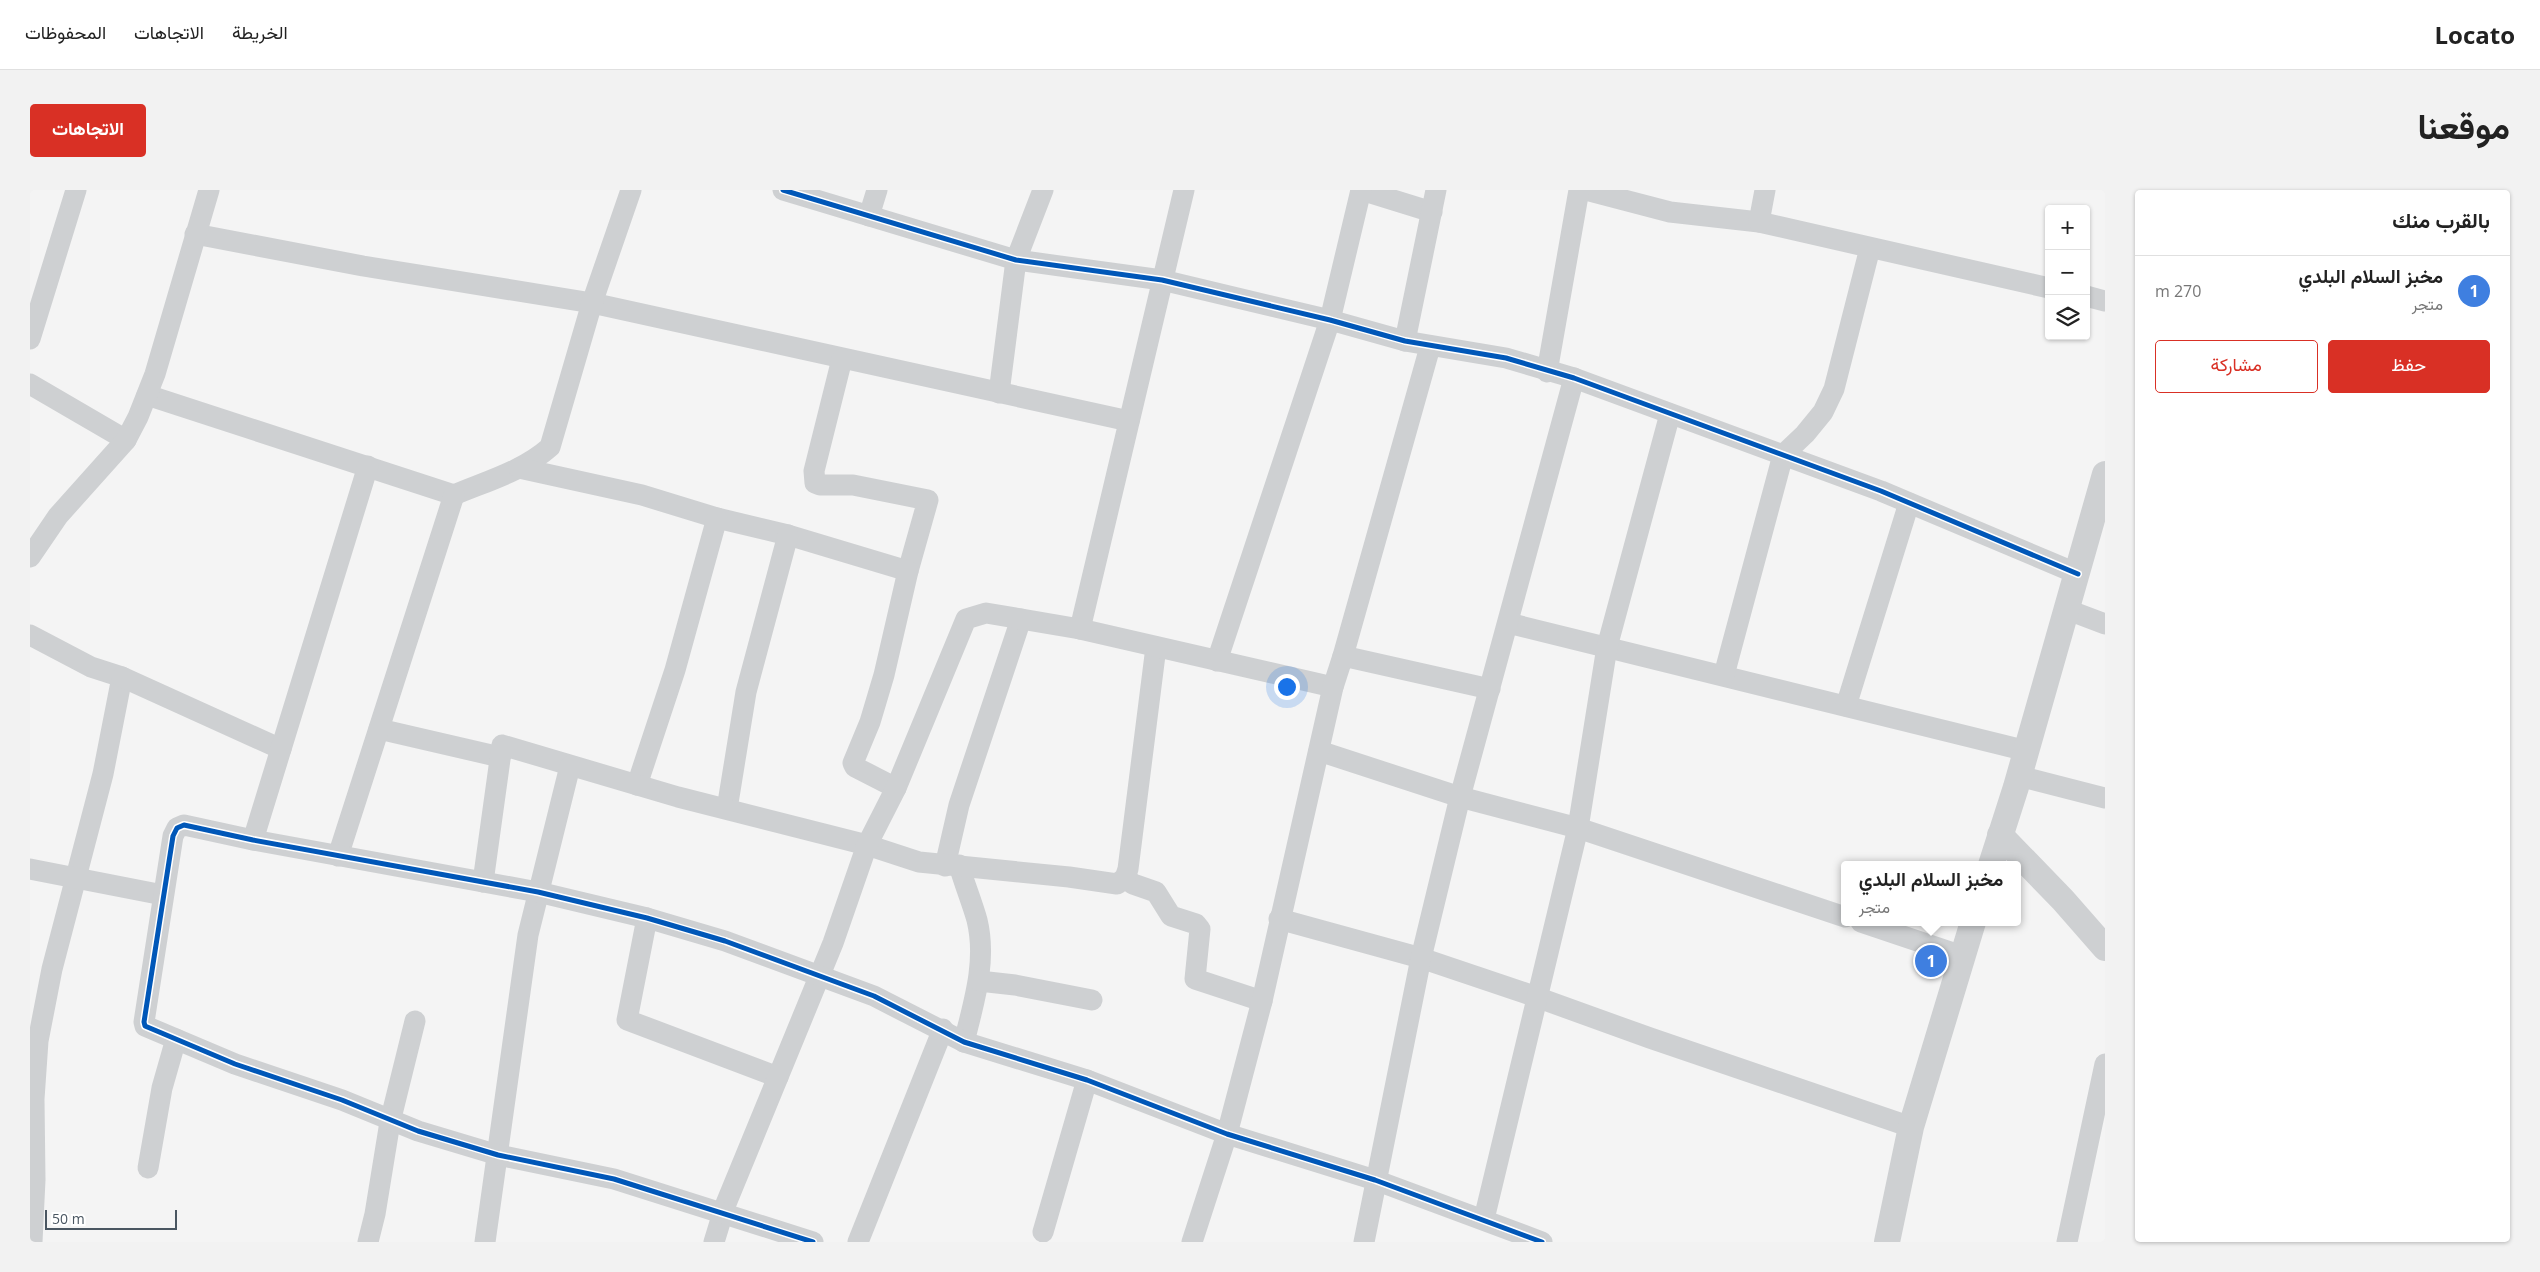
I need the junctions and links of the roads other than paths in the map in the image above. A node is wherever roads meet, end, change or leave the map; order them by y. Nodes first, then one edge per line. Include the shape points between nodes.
1 (76, 190) edge
2 (209, 190) edge
3 (631, 190) edge
4 (783, 190) edge
5 (878, 190) edge
6 (1043, 190) edge
7 (1184, 190) edge
8 (1361, 190) edge
9 (1436, 190) edge
10 (1579, 190) edge
11 (1586, 190) edge
12 (1765, 190) edge
13 (1432, 212) junction
14 (869, 216) junction
15 (1759, 222) junction
16 (195, 234) junction
17 (1870, 248) junction
18 (1016, 260) junction
19 (1162, 280) junction
20 (2045, 287) edge
21 (2090, 297) edge
22 (2105, 301) edge
23 (592, 302) junction
24 (1330, 320) junction
25 (30, 339) edge
26 (1405, 341) junction
27 (1430, 347) junction
28 (842, 359) junction
29 (1548, 372) junction
30 (1574, 378) junction
31 (30, 384) edge
32 (999, 393) junction
33 (147, 395) junction
34 (1670, 414) junction
35 (1129, 421) junction
36 (126, 440) junction
37 (1783, 455) junction
38 (368, 466) junction
39 (519, 468) junction
40 (2105, 474) edge
41 (454, 495) junction
42 (1909, 503) junction
43 (717, 518) junction
44 (788, 534) junction
45 (30, 557) edge
46 (908, 571) junction
47 (2078, 574) junction
48 (2068, 610) junction
49 (1021, 619) junction
50 (1508, 623) junction
51 (2105, 624) edge
52 (1080, 629) junction
53 (30, 635) edge
54 (1156, 647) junction
55 (1607, 647) junction
56 (1343, 656) junction
57 (1217, 661) junction
58 (1724, 675) junction
59 (122, 677) junction
60 (1333, 687) junction
61 (1490, 689) junction
62 (1846, 706) junction
63 (379, 729) junction
64 (281, 749) junction
65 (1318, 751) junction
66 (2026, 751) junction
67 (500, 756) junction
68 (570, 766) junction
69 (2019, 776) junction
70 (637, 786) junction
71 (896, 788) junction
72 (1460, 797) junction
73 (2105, 798) edge
74 (726, 809) junction
75 (1578, 828) junction
76 (2000, 835) junction
77 (253, 840) junction
78 (868, 845) junction
79 (338, 856) junction
80 (1992, 861) edge
81 (952, 866) junction
82 (30, 869) edge
83 (1125, 878) junction
84 (77, 879) junction
85 (483, 882) junction
86 (538, 892) junction
87 (163, 895) junction
88 (1841, 916) edge
89 (647, 918) junction
90 (1279, 919) junction
91 (1873, 926) edge
92 (1972, 926) edge
93 (2105, 948) edge
94 (1962, 956) junction
95 (1421, 958) junction
96 (819, 975) junction
97 (979, 982) junction
98 (1536, 998) junction
99 (1092, 1000) dead end
100 (1262, 1001) junction
101 (415, 1021) dead end
102 (943, 1030) junction
103 (176, 1039) junction
104 (964, 1042) junction
105 (2105, 1064) edge
106 (778, 1077) junction
107 (1087, 1080) junction
108 (390, 1122) junction
109 (1911, 1127) junction
110 (1226, 1134) junction
111 (498, 1155) junction
112 (148, 1168) dead end
113 (1375, 1180) junction
114 (723, 1214) junction
115 (1484, 1219) junction
116 (1043, 1232) dead end
117 (32, 1242) edge
118 (368, 1242) edge
119 (485, 1242) edge
120 (714, 1242) edge
121 (813, 1242) edge
122 (858, 1242) edge
123 (1192, 1242) edge
124 (1364, 1242) edge
125 (1542, 1242) edge
126 (1887, 1242) edge
127 (2067, 1242) edge

1 - 25 street
2 - 16 street
3 - 23 street
4 - 14 street
5 - 14 street
6 - 18 street
7 - 19 street
8 - 13 street
8 - 24 street
9 - 13 street
10 - 29 street
11 - 15 street via 1670,212
12 - 15 street
13 - 26 street
14 - 18 street
15 - 17 street
16 - 23 street via 363,266
16 - 33 street
17 - 20 street
17 - 37 street via 1834,388 1823,412
18 - 19 street
18 - 32 street
19 - 24 street
19 - 35 street
21 - 22 street
23 - 28 street
23 - 39 street via 550,447 534,461
24 - 26 street
24 - 57 street
26 - 27 street
27 - 29 street via 1506,358
27 - 56 street
28 - 32 street
28 - 46 street via 814,471 815,483 854,484 928,500
29 - 30 street
30 - 34 street
30 - 50 street
31 - 36 street
32 - 35 street
33 - 36 street
33 - 38 street
34 - 37 street
34 - 55 street
35 - 52 street
36 - 45 street via 58,516
37 - 42 street
37 - 58 street
38 - 41 street
38 - 64 street
39 - 41 street
39 - 43 street via 642,495
40 - 47 street
41 - 63 street
42 - 47 street
42 - 62 street
43 - 44 street
43 - 70 street via 675,670
44 - 46 street
44 - 74 street via 746,692
46 - 71 street via 884,675 853,763
47 - 48 street
48 - 51 street
48 - 66 street
49 - 52 street
49 - 71 street via 986,613 966,619
49 - 81 street via 959,805
50 - 55 street
50 - 61 street
52 - 54 street
53 - 59 street via 91,667
54 - 57 street
54 - 83 street
55 - 58 street
55 - 75 street
56 - 60 street
56 - 61 street
57 - 60 street
58 - 62 street
59 - 64 street
59 - 84 street via 103,774
60 - 65 street
61 - 72 street
62 - 66 street
63 - 67 street
63 - 79 street
64 - 77 street
65 - 72 street
65 - 90 street
66 - 69 street
67 - 68 street via 502,745
67 - 85 street
68 - 70 street
68 - 86 street
69 - 73 street
69 - 76 street
70 - 74 street
71 - 78 street
72 - 75 street
72 - 95 street
74 - 78 street
75 - 88 street
75 - 98 street
76 - 80 street
76 - 93 street
77 - 79 street
77 - 87 street via 184,825 177,828
78 - 81 street via 919,862
78 - 96 street
79 - 85 street
81 - 83 street via 1117,884
81 - 97 street via 977,920
82 - 84 street
83 - 100 street via 1156,892 1171,916 1196,924 1200,930 1195,979
84 - 87 street
84 - 117 street via 52,969 38,1041
85 - 86 street
86 - 89 street
86 - 111 street via 528,935
87 - 103 street via 144,1022 145,1026
89 - 96 street via 725,941
89 - 106 street via 628,1020
90 - 95 street
90 - 100 street
91 - 94 street
92 - 94 street
94 - 109 street
95 - 98 street
95 - 113 street
96 - 102 street via 874,996
96 - 106 street
97 - 99 street via 1015,985
97 - 104 street
98 - 109 street
98 - 115 street
100 - 110 street
101 - 108 street
102 - 104 street
102 - 122 street
103 - 108 street via 234,1064 342,1100
103 - 112 street via 153,1128
104 - 107 street
105 - 127 street
106 - 114 street
107 - 110 street
107 - 116 street
108 - 111 street
108 - 118 street
109 - 126 street
110 - 113 street
110 - 123 street
111 - 114 street via 614,1179
111 - 119 street
113 - 115 street
113 - 124 street
114 - 120 street
114 - 121 street
115 - 125 street

